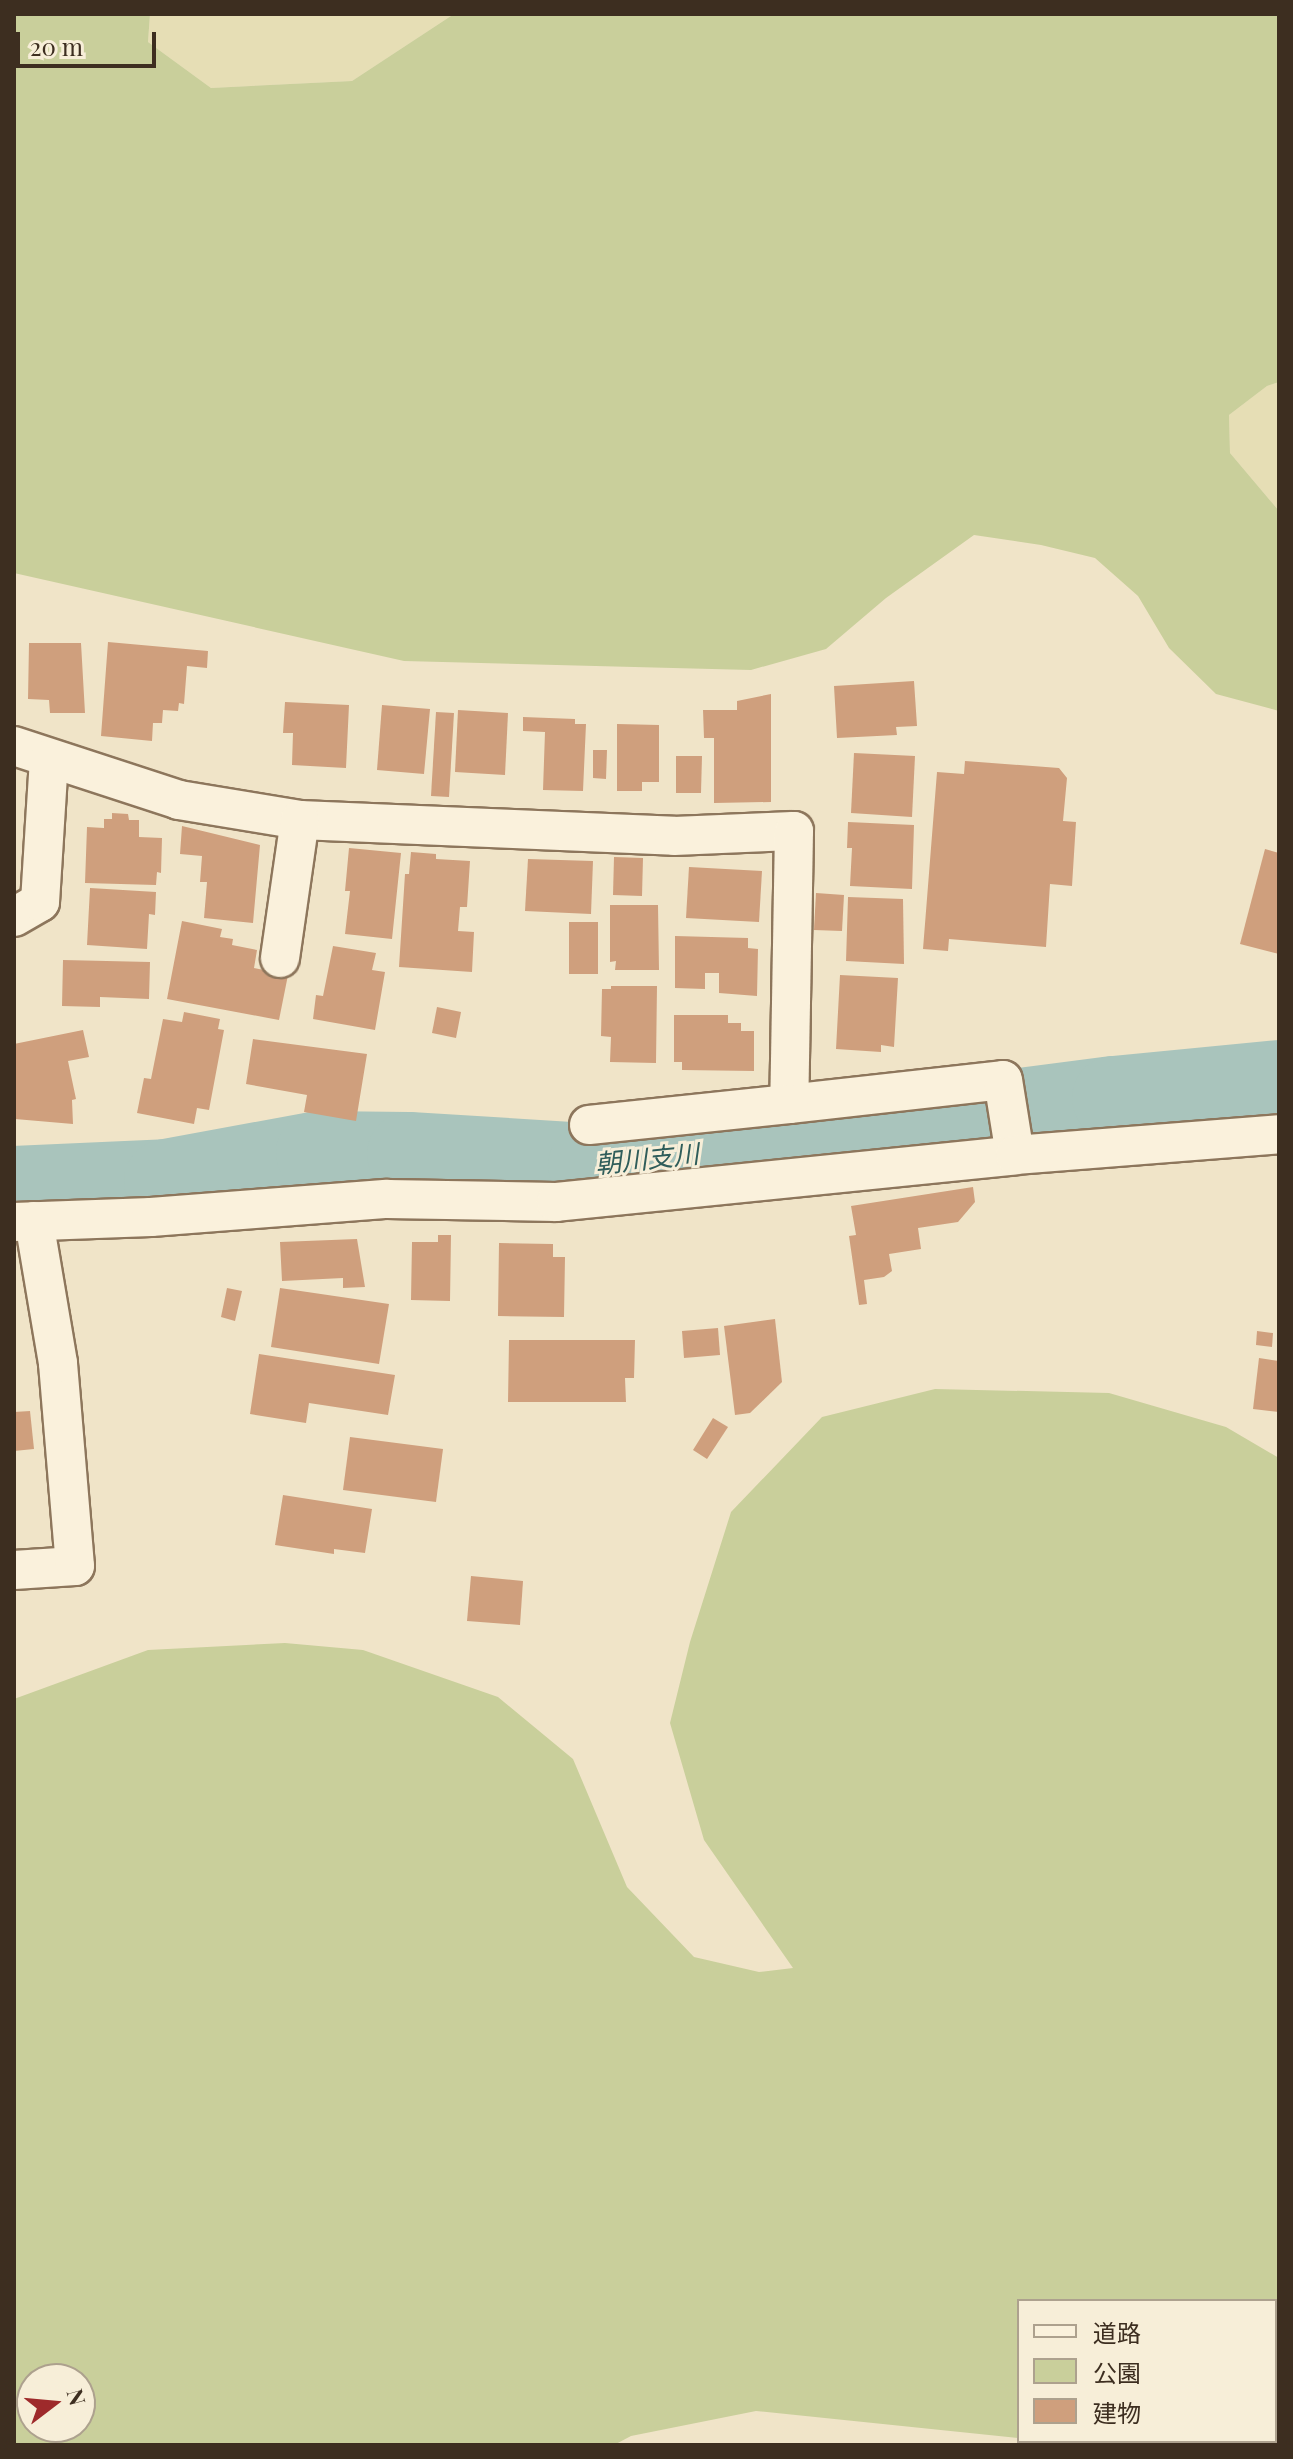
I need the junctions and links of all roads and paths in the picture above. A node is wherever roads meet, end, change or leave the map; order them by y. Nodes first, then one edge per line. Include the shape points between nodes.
1 (14, 746) edge
2 (49, 759) junction
3 (300, 820) junction
4 (14, 917) edge
5 (280, 958) dead end
6 (789, 1104) junction
7 (589, 1125) dead end
8 (1279, 1134) edge
9 (1014, 1154) junction
10 (24, 1222) edge
11 (14, 1570) edge

1 - 2 street
2 - 3 street via 179,800
2 - 4 street via 40,902
3 - 5 street
3 - 6 street via 674,836 794,831
6 - 7 street
6 - 9 street via 1003,1080
8 - 9 street
9 - 10 street via 556,1202 387,1199
10 - 11 street via 58,1363 75,1566

